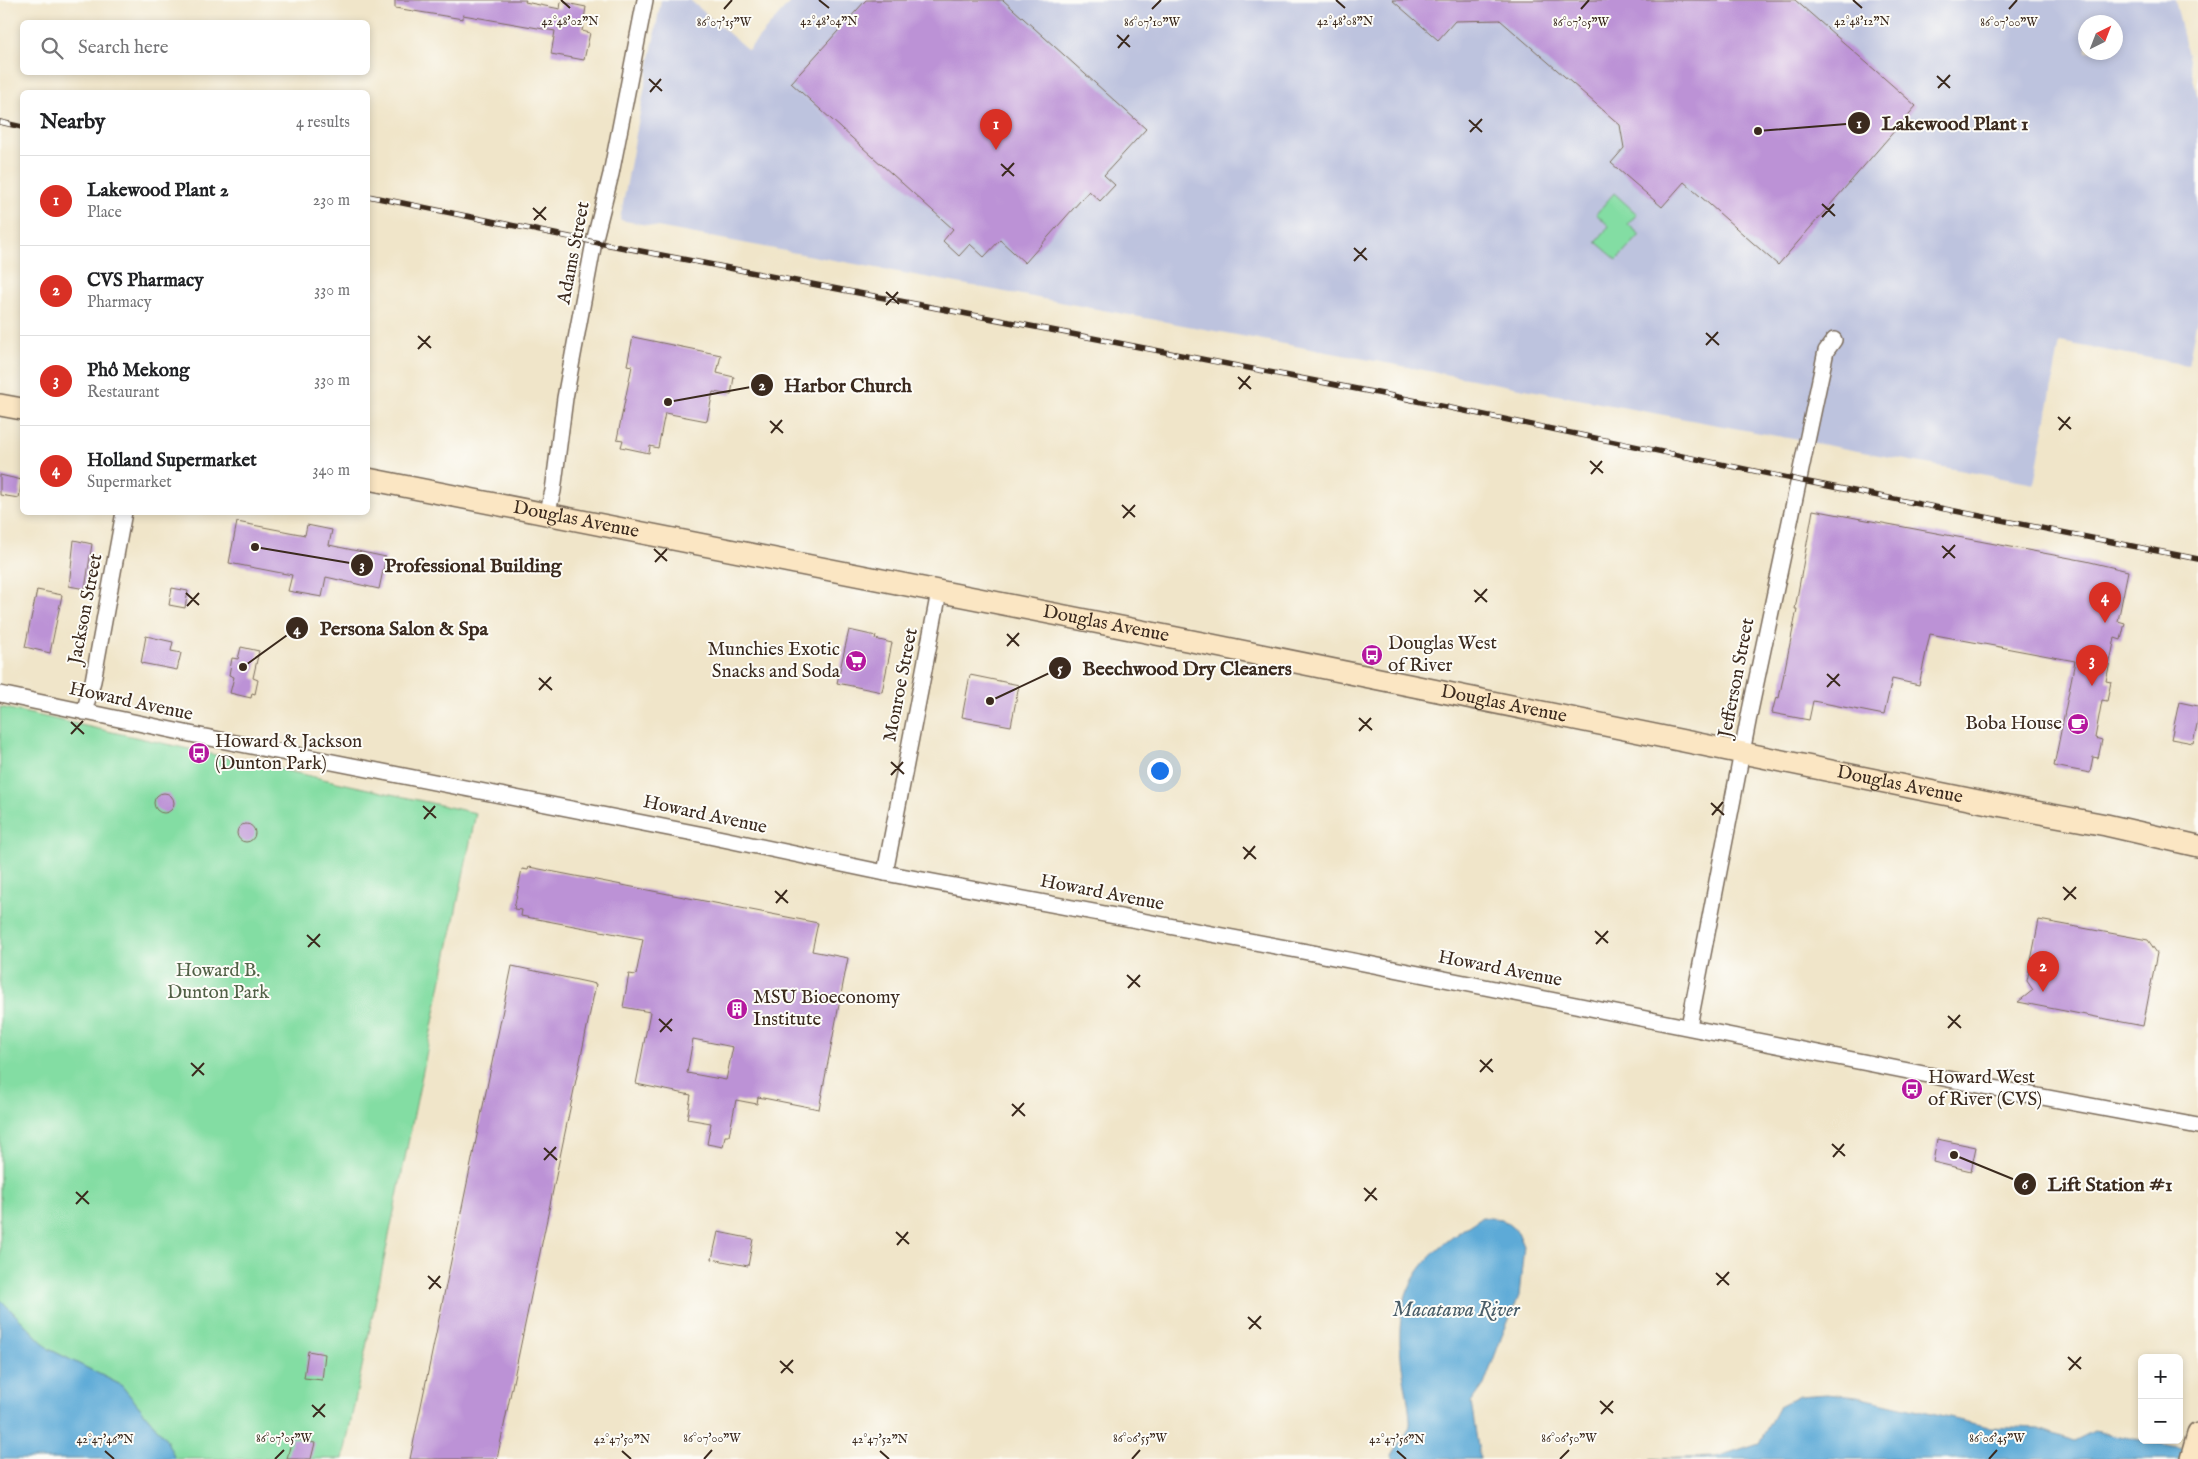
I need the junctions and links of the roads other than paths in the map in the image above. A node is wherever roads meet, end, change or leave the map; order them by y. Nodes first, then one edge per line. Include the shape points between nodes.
1 (645, 0) edge
2 (1834, 340) dead end
3 (0, 405) edge
4 (20, 410) edge
5 (370, 479) edge
6 (547, 514) junction
7 (123, 515) edge
8 (939, 592) junction
9 (0, 694) edge
10 (84, 712) junction
11 (1743, 753) junction
12 (2198, 846) edge
13 (884, 873) junction
14 (1689, 1026) junction
15 (2198, 1126) edge
16 (2198, 1434) edge
17 (2191, 1459) edge

1 - 6 street, Adams Street via 611,174 594,242
2 - 11 street, Jefferson Street via 1826,351
3 - 4 street
5 - 6 street, Douglas Avenue
6 - 8 street, Douglas Avenue
7 - 10 street, Jackson Street via 93,681
8 - 11 street, Douglas Avenue
8 - 13 street, Monroe Street
9 - 10 street, Howard Avenue
10 - 13 street, Howard Avenue
11 - 12 street, Douglas Avenue
11 - 14 street, Jefferson Street
13 - 14 street, Howard Avenue
14 - 15 street, Howard Avenue
16 - 17 street

